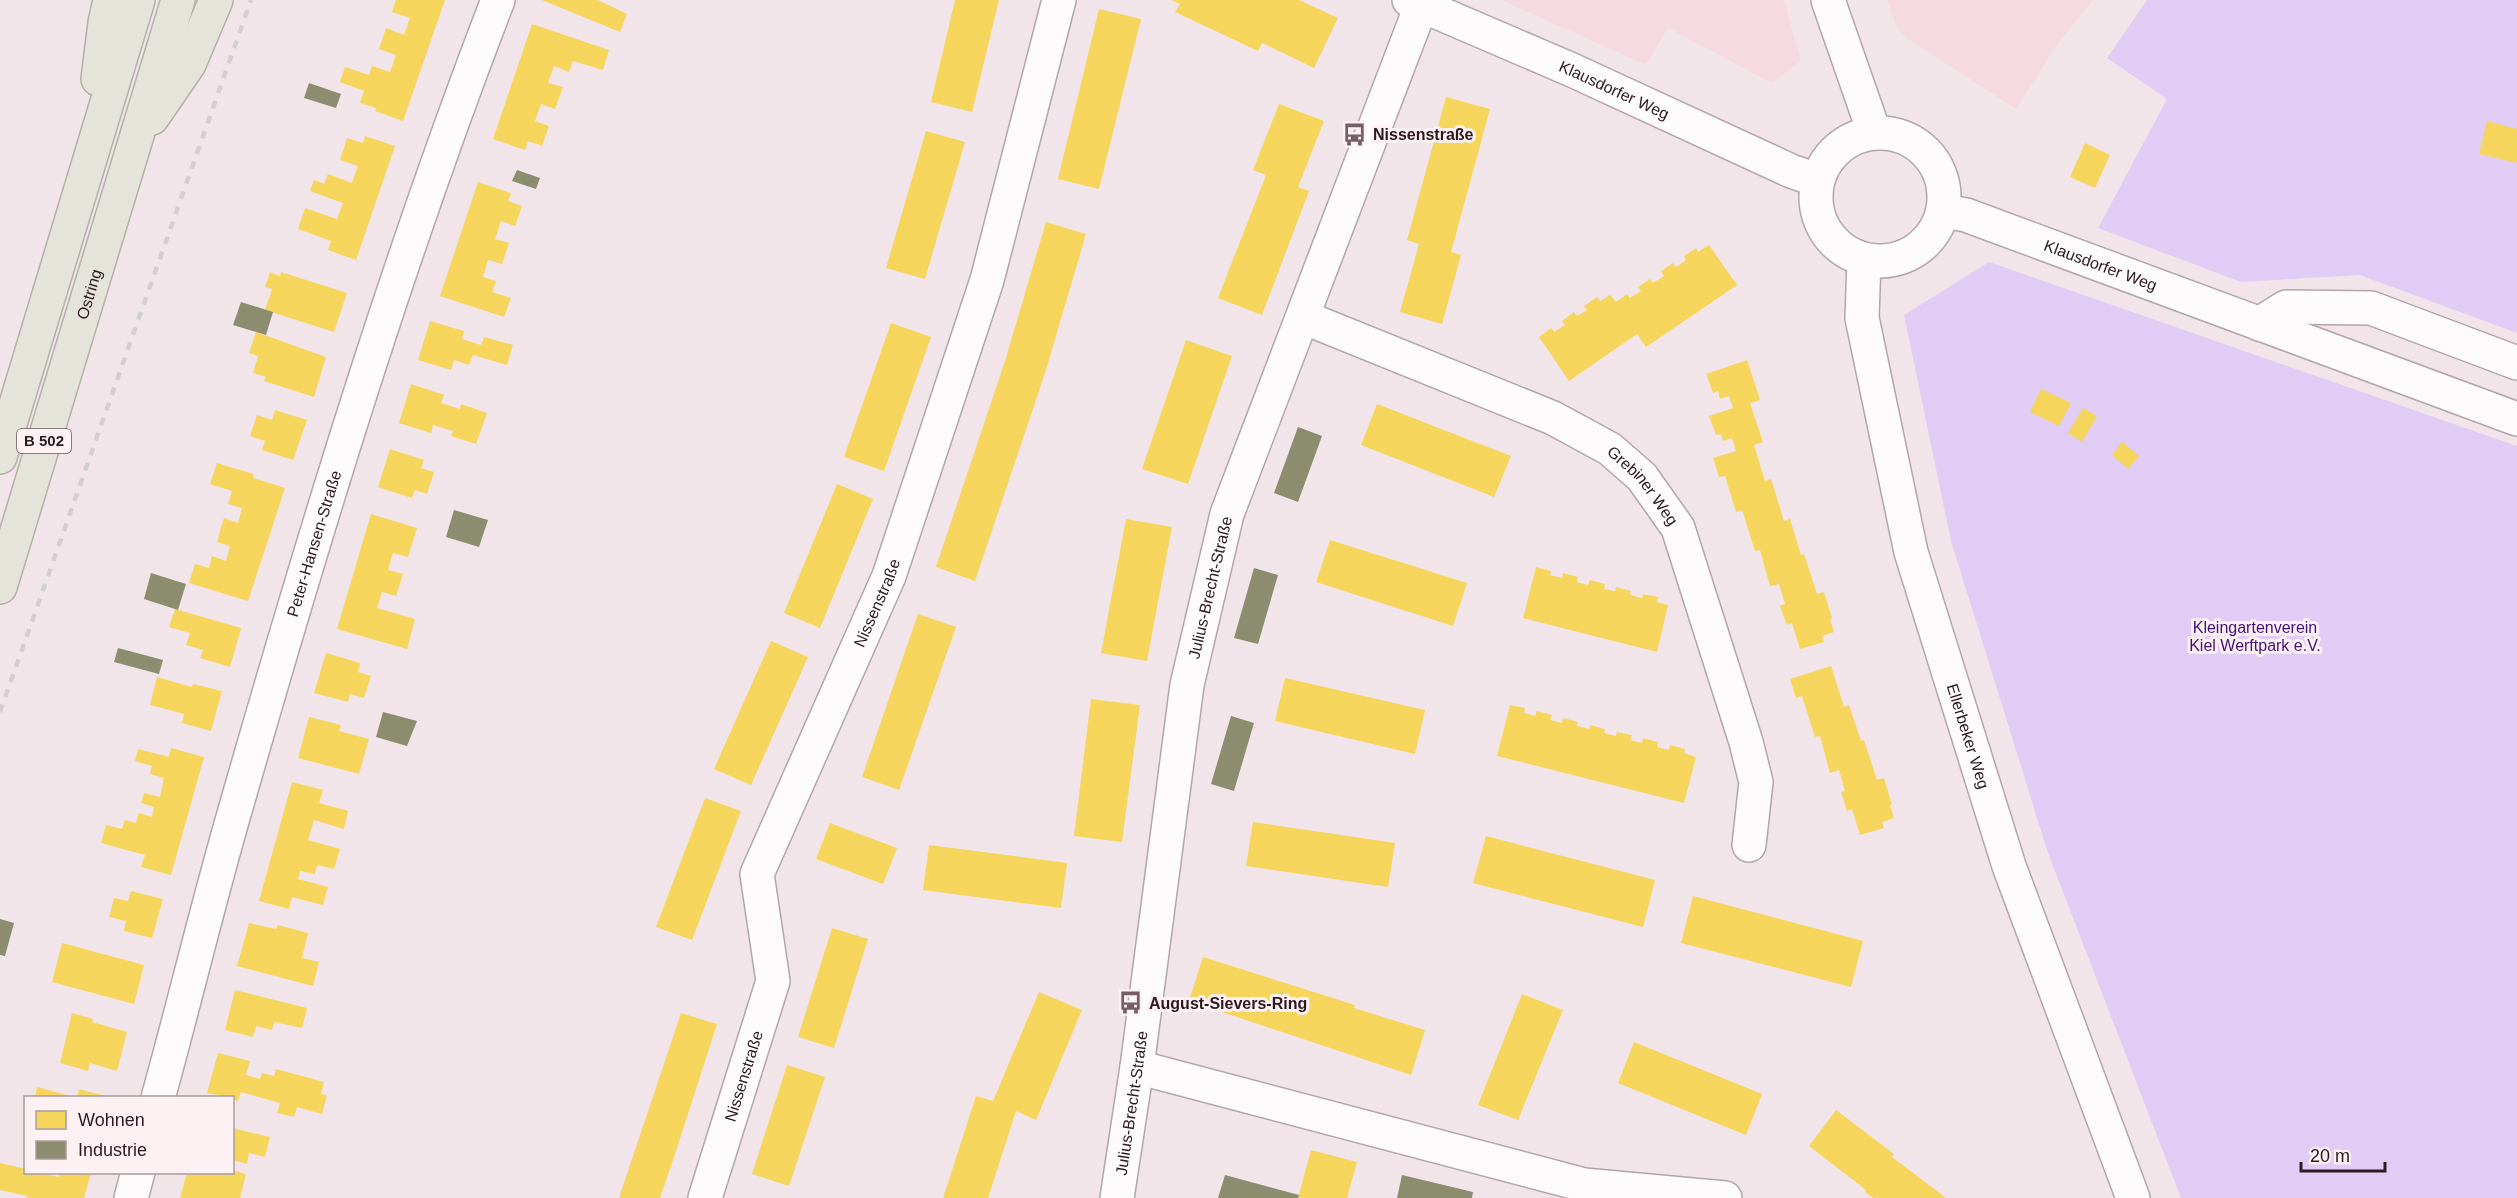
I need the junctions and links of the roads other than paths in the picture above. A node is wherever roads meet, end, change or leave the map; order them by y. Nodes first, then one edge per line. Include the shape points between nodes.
1 (111, 0) edge
2 (138, 0) edge
3 (178, 0) edge
4 (216, 0) edge
5 (498, 0) edge
6 (1059, 0) edge
7 (1828, 0) edge
8 (1415, 3) edge
9 (1874, 132) junction
10 (134, 144) junction
11 (87, 165) junction
12 (1817, 180) junction
13 (1944, 211) junction
14 (1864, 260) junction
15 (1303, 317) junction
16 (2259, 324) junction
17 (2517, 363) edge
18 (2517, 419) edge
19 (0, 458) edge
20 (0, 587) edge
21 (1749, 845) dead end
22 (1137, 1067) junction
23 (159, 1096) edge
24 (138, 1174) edge
25 (131, 1198) edge
26 (705, 1198) edge
27 (1117, 1198) edge
28 (1725, 1198) edge
29 (2133, 1198) edge

1 - 11 highway
2 - 11 highway, B 502
3 - 10 highway, Ostring / B 502
4 - 10 highway via 189,63
5 - 23 street, Peter-Hansen-Straße via 350,420 235,809
6 - 26 street, Nissenstraße via 987,280 889,576 757,874 773,981
7 - 9 street
8 - 12 street, Klausdorfer Weg
8 - 15 street, Julius-Brecht-Straße
9 - 12 street via 1838,147
9 - 13 street via 1895,133 1925,149 1943,178
10 - 20 highway, Ostring / B 502
11 - 19 highway, B 502
12 - 14 street via 1815,205 1824,230 1841,249
13 - 14 street via 1933,235 1914,252 1890,261
13 - 16 street, Klausdorfer Weg via 1966,215
14 - 29 street, Ellerbeker Weg via 1862,318 1911,552 2009,866
15 - 21 street, Grebiner Weg via 1553,418 1610,448 1642,477 1678,528 1746,742 1756,782
15 - 22 street, Julius-Brecht-Straße via 1227,514 1187,685
16 - 17 street via 2286,307 2371,308
16 - 18 street, Klausdorfer Weg
22 - 27 street, Julius-Brecht-Straße
22 - 28 street via 1584,1185
24 - 25 street

